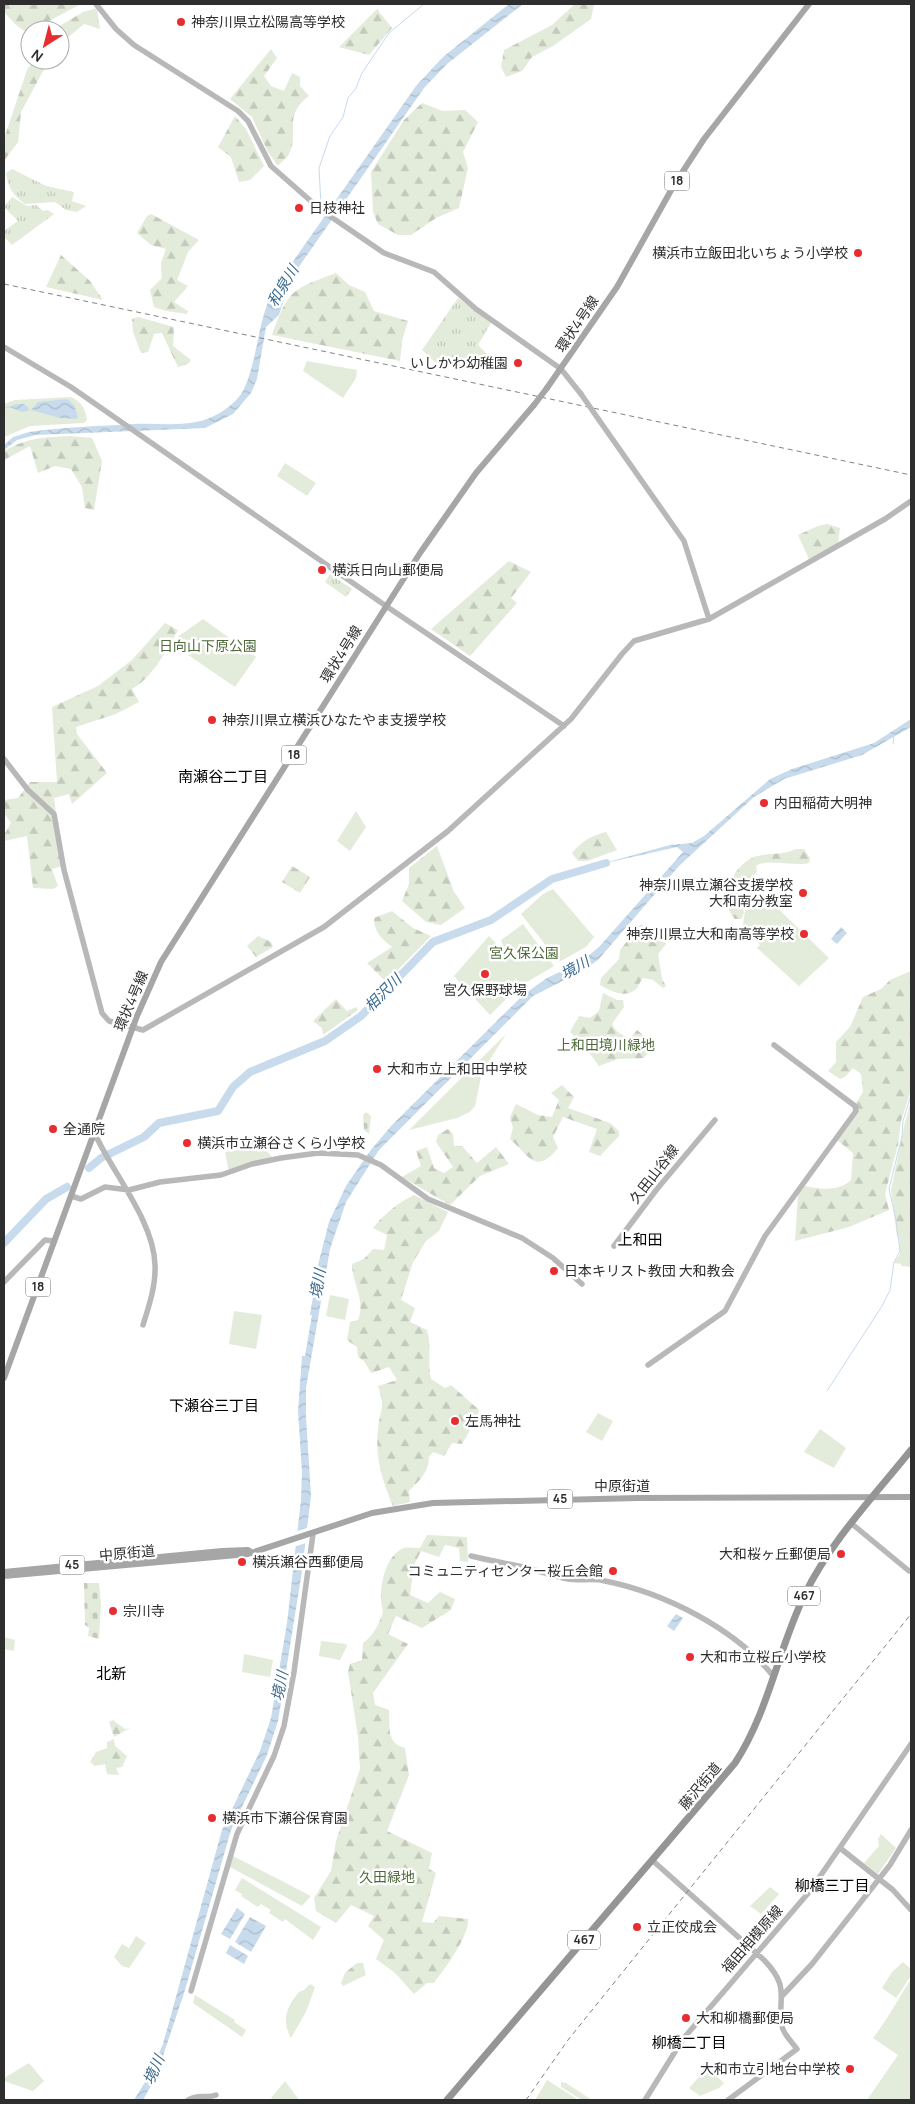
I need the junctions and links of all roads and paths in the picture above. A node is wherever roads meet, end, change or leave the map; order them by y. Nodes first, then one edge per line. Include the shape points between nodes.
1 (96, 4) edge
2 (809, 4) edge
3 (4, 347) edge
4 (561, 369) junction
5 (911, 500) edge
6 (386, 606) junction
7 (709, 619) junction
8 (564, 726) junction
9 (4, 759) edge
10 (132, 1028) junction
11 (774, 1045) dead end
12 (715, 1120) dead end
13 (94, 1136) junction
14 (125, 1189) junction
15 (71, 1196) junction
16 (54, 1241) junction
17 (614, 1246) dead end
18 (4, 1282) edge
19 (582, 1284) dead end
20 (143, 1324) dead end
21 (648, 1365) dead end
22 (4, 1378) edge
23 (911, 1450) edge
24 (874, 1496) junction
25 (911, 1497) edge
26 (852, 1524) junction
27 (312, 1534) junction
28 (251, 1552) junction
29 (472, 1556) dead end
30 (909, 1571) dead end
31 (4, 1572) edge
32 (4, 1576) edge
33 (774, 1677) junction
34 (911, 1744) edge
35 (911, 1830) edge
36 (840, 1848) junction
37 (652, 1860) junction
38 (879, 1879) junction
39 (911, 1910) edge
40 (756, 1953) junction
41 (191, 1991) dead end
42 (782, 1996) junction
43 (216, 2095) dead end
44 (188, 2100) edge
45 (447, 2100) edge
46 (645, 2100) edge
47 (728, 2100) edge

1 - 4 street via 134,45 238,110 248,121 271,166 326,213 384,253 434,272 476,308
2 - 4 main road, 環状4号線 / 18 via 704,139 674,185 617,287
3 - 6 street via 41,367
4 - 6 main road, 環状4号線 / 18, bridge via 466,486
4 - 7 street, bridge via 684,541
5 - 7 street via 885,519
6 - 8 street
6 - 10 main road, 環状4号線 / 18 via 169,949
7 - 8 street via 634,641
8 - 10 street via 448,831 336,919 161,1021 144,1030
9 - 10 street via 28,790 54,814 64,870 102,1013 109,1020
10 - 13 main road, 環状4号線 / 18
11 - 21 street via 855,1106 856,1111 765,1236 725,1311
12 - 17 street, 久田山谷線
13 - 14 street
13 - 15 main road, 環状4号線 / 18
14 - 15 street via 104,1187 81,1200
14 - 19 street via 229,1174 258,1163 318,1153 359,1156 377,1163 428,1198 522,1238 553,1258
14 - 20 street via 142,1220 155,1258 153,1289
15 - 16 main road, 環状4号線 / 18
16 - 18 street via 44,1241
16 - 22 main road, 環状4号線 / 18
23 - 24 highway, 藤沢街道 / 467
24 - 25 main road, 中原街道 / 45
24 - 26 highway, 藤沢街道 / 467
24 - 27 main road, 中原街道 / 45 via 469,1501 389,1510
26 - 30 street
26 - 33 highway, 藤沢街道 / 467 via 827,1556 805,1593
27 - 28 main road, 中原街道 / 45
27 - 41 street via 284,1726 274,1756 236,1834
28 - 31 main road, 中原街道 / 45
28 - 32 main road, 中原街道 / 45
29 - 33 street via 567,1579 602,1580 652,1595 739,1641
33 - 37 highway, 藤沢街道 / 467 via 756,1726 735,1763
34 - 36 street, 福田相模原線
35 - 38 street
36 - 38 street
36 - 40 street, 福田相模原線 via 810,1891
37 - 40 street
37 - 45 highway, 藤沢街道 / 467
38 - 39 street
38 - 42 street via 812,1964
40 - 42 street via 779,1980
40 - 46 street, 福田相模原線 via 682,2039
42 - 47 street via 782,2028 797,2049
43 - 44 street via 196,2095

